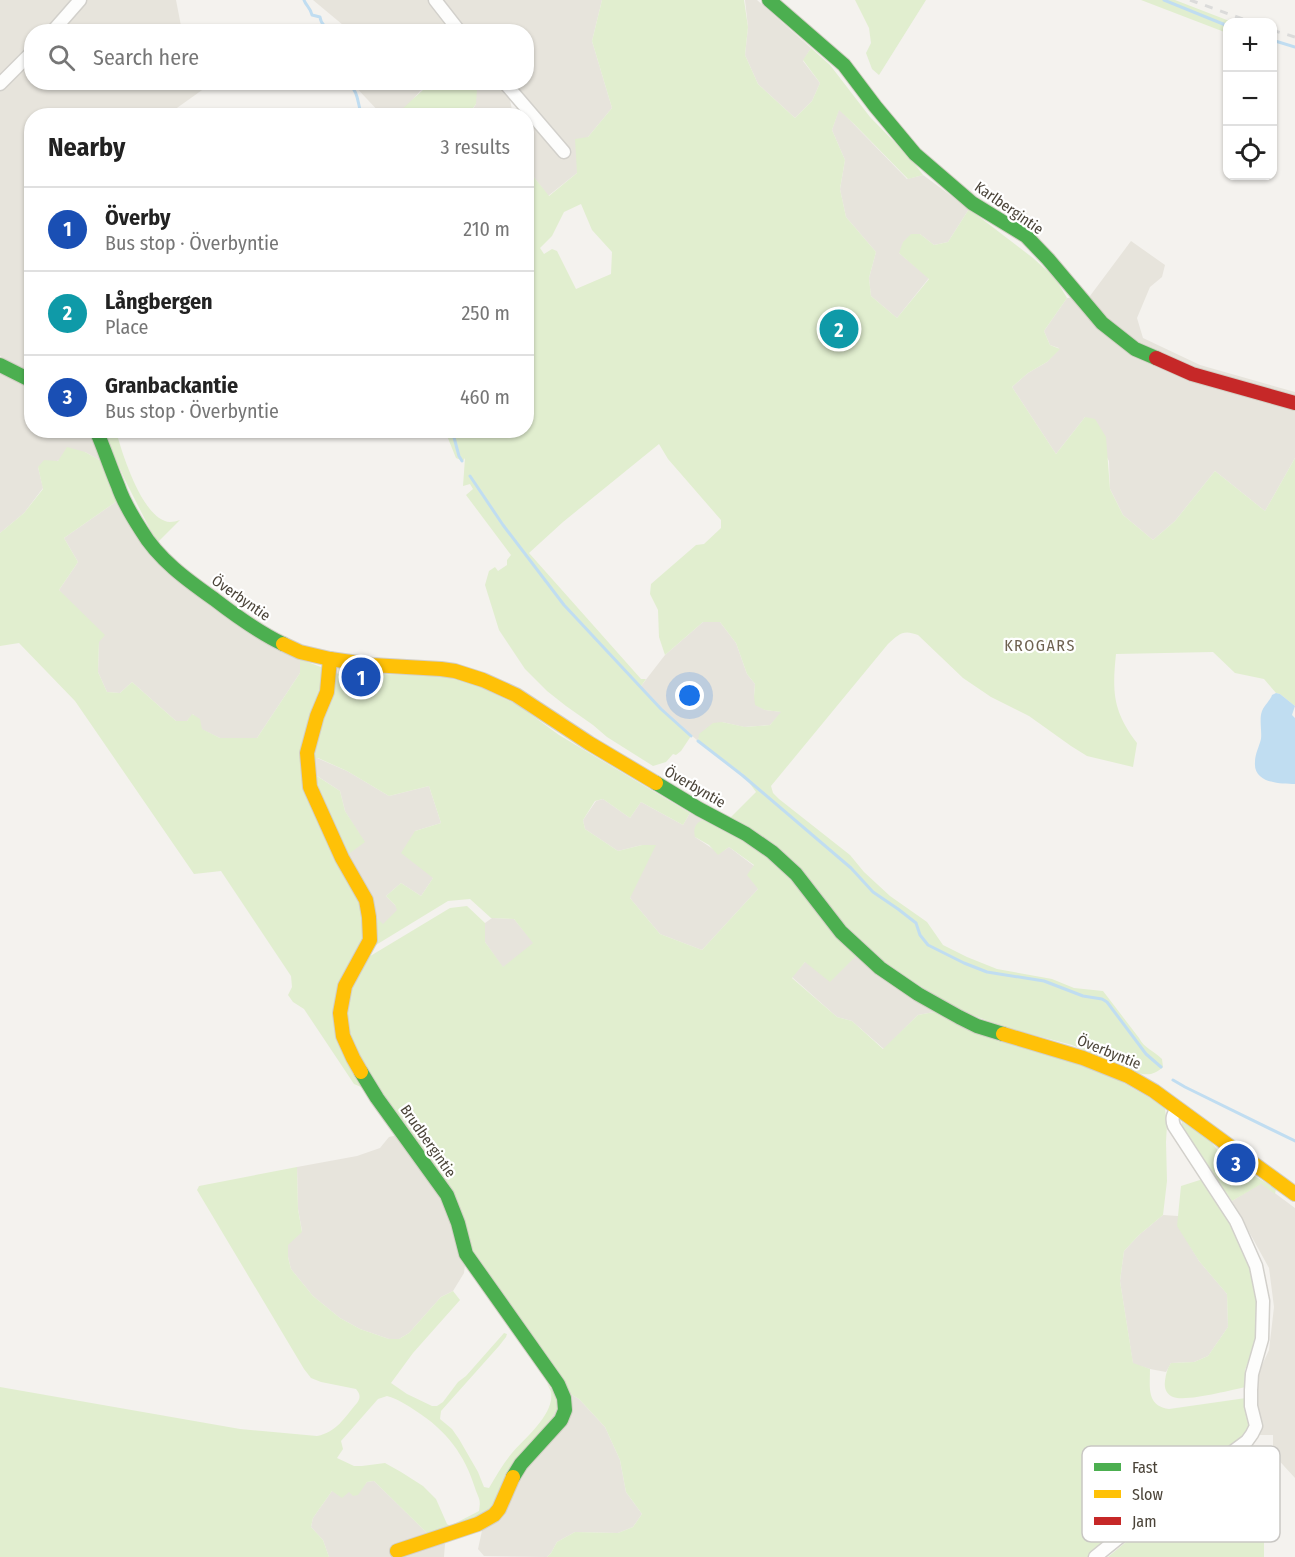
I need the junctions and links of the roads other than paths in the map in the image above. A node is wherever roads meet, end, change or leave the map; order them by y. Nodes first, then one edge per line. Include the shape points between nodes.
1 (80, 0) edge
2 (435, 0) edge
3 (769, 0) edge
4 (59, 24) edge
5 (454, 24) edge
6 (24, 60) edge
7 (0, 84) edge
8 (511, 90) edge
9 (526, 108) edge
10 (534, 117) edge
11 (564, 152) dead end
12 (0, 365) edge
13 (24, 377) edge
14 (1295, 403) edge
15 (100, 438) edge
16 (330, 659) junction
17 (1177, 1108) junction
18 (1295, 1194) edge
19 (1240, 1446) edge
20 (1114, 1542) edge
21 (397, 1551) dead end
22 (1095, 1557) edge

1 - 4 street
2 - 5 street
3 - 14 street, Karlbergintie via 844,65 915,154 972,203 1026,236 1102,323 1135,349 1192,374
6 - 7 street
8 - 9 street
10 - 11 street
12 - 13 street
15 - 16 street, Överbyntie via 118,487 141,531 163,558 266,636 300,652
16 - 17 street, Överbyntie via 454,671 516,695 588,743 772,852 796,874 855,946 918,994 977,1026 1128,1076
16 - 21 street, Brudbergintie via 327,692 307,753 310,787 366,900 370,940 345,986 340,1013 343,1036 377,1098 447,1195 466,1254 558,1384 565,1410 561,1420 521,1464 494,1515
17 - 18 street, Överbyntie
17 - 19 street via 1172,1115 1174,1126 1236,1221 1256,1266 1263,1301 1262,1339 1251,1390 1256,1426
20 - 22 street

